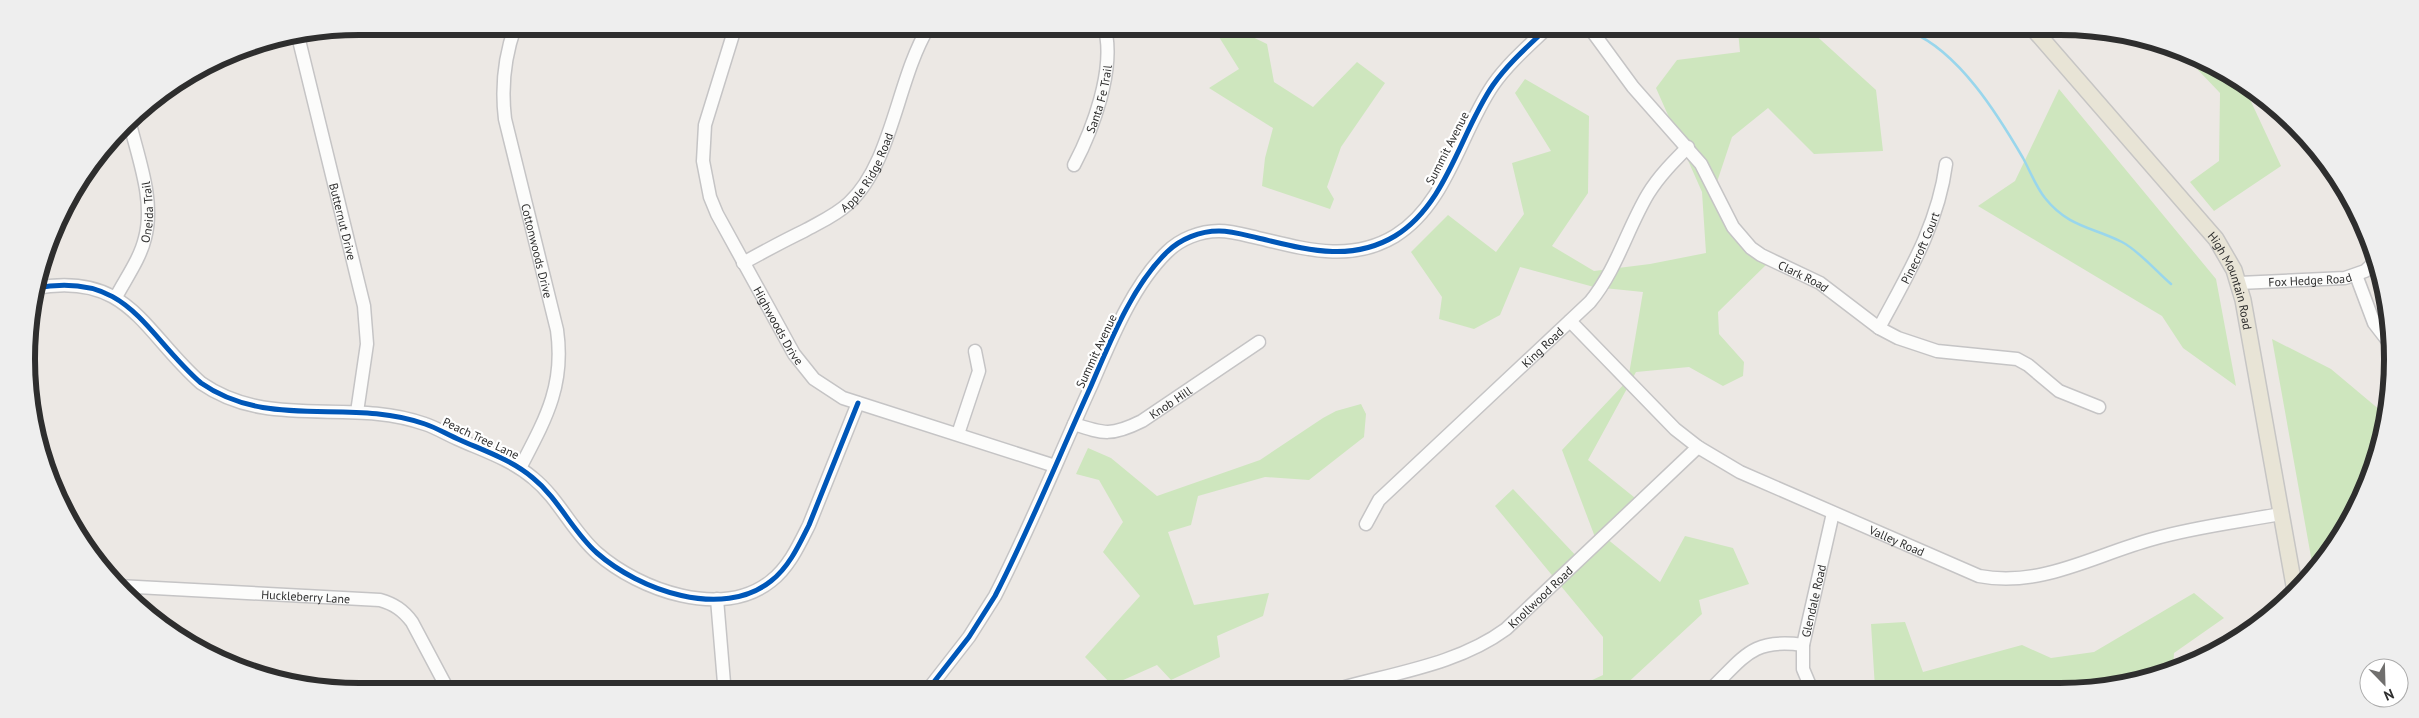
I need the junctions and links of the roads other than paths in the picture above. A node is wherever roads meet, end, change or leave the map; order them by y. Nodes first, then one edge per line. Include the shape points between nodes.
1 (512, 35) edge
2 (733, 35) edge
3 (925, 35) edge
4 (1106, 35) edge
5 (1539, 35) edge
6 (1595, 35) edge
7 (2039, 35) edge
8 (299, 41) edge
9 (131, 129) edge
10 (1688, 146) junction
11 (1946, 164) dead end
12 (1074, 165) dead end
13 (743, 263) junction
14 (2370, 265) edge
15 (2356, 275) junction
16 (2239, 283) junction
17 (43, 286) edge
18 (116, 297) junction
19 (1570, 321) junction
20 (1879, 328) junction
21 (2383, 334) edge
22 (1259, 342) dead end
23 (975, 352) dead end
24 (858, 403) junction
25 (2099, 407) dead end
26 (357, 412) junction
27 (1074, 424) junction
28 (958, 434) junction
29 (1698, 447) junction
30 (1055, 466) junction
31 (520, 468) junction
32 (1833, 513) junction
33 (2281, 514) junction
34 (1366, 524) dead end
35 (2294, 583) edge
36 (129, 587) edge
37 (717, 599) junction
38 (1803, 645) junction
39 (444, 683) edge
40 (724, 683) dead end
41 (933, 683) edge
42 (1363, 683) edge
43 (1717, 683) edge
44 (1809, 683) edge

1 - 31 street, Cottonwoods Drive via 502,81 505,120 560,347 553,400
2 - 13 street, Highwoods Drive via 707,116 703,161 713,205
3 - 13 street, Apple Ridge Road via 911,63 877,163 861,190 825,221
4 - 12 street, Santa Fe Trail via 1108,49 1104,80 1086,142
5 - 27 street, Summit Avenue via 1493,85 1430,201 1396,236 1377,246 1341,254 1218,231 1192,236 1169,250 1159,260 1123,317
6 - 10 street, Clark Road via 1633,87
7 - 16 main road, High Mountain Road via 2216,239
8 - 26 street, Butternut Drive via 364,306 367,344
9 - 18 street, Oneida Trail via 147,196 148,224 137,258
10 - 19 street, King Road via 1648,194 1602,288
10 - 20 street, Clark Road via 1711,180 1733,228 1751,248 1827,288
11 - 20 street, Pinecroft Court via 1932,226
13 - 24 street, Highwoods Drive via 803,367 827,389
14 - 15 street, Fox Hedge Road
15 - 16 street, Fox Hedge Road
15 - 21 street via 2374,323
16 - 33 main road, High Mountain Road
17 - 18 street, Peach Tree Lane via 76,285
18 - 26 street, Peach Tree Lane via 138,314 190,373 228,399 272,410
19 - 29 street, Valley Road via 1654,410
19 - 34 street, King Road via 1379,500
20 - 25 street, Clark Road via 1937,351 2017,359 2059,391
22 - 27 street, Knob Hill via 1125,429 1101,434
23 - 28 street via 979,371
24 - 28 street, Highwoods Drive
24 - 37 street, Peach Tree Lane via 809,525 788,563 759,589 745,595
26 - 31 street, Peach Tree Lane via 386,414 426,424
27 - 30 street, Summit Avenue
28 - 30 street, Highwoods Drive
29 - 32 street, Valley Road via 1740,472
29 - 42 street, Knollwood Road via 1491,640 1459,656
30 - 41 street, Summit Avenue via 995,596 969,637
31 - 37 street, Peach Tree Lane via 545,489 583,540 612,565 645,584 684,595
32 - 33 street, Valley Road via 1964,571 2010,580 2041,576 2155,538
32 - 38 street, Glendale Road
33 - 35 main road, High Mountain Road
36 - 39 street, Huckleberry Lane via 390,603 412,622
37 - 40 street
38 - 43 street via 1780,642 1759,646
38 - 44 street, Glendale Road via 1803,669

